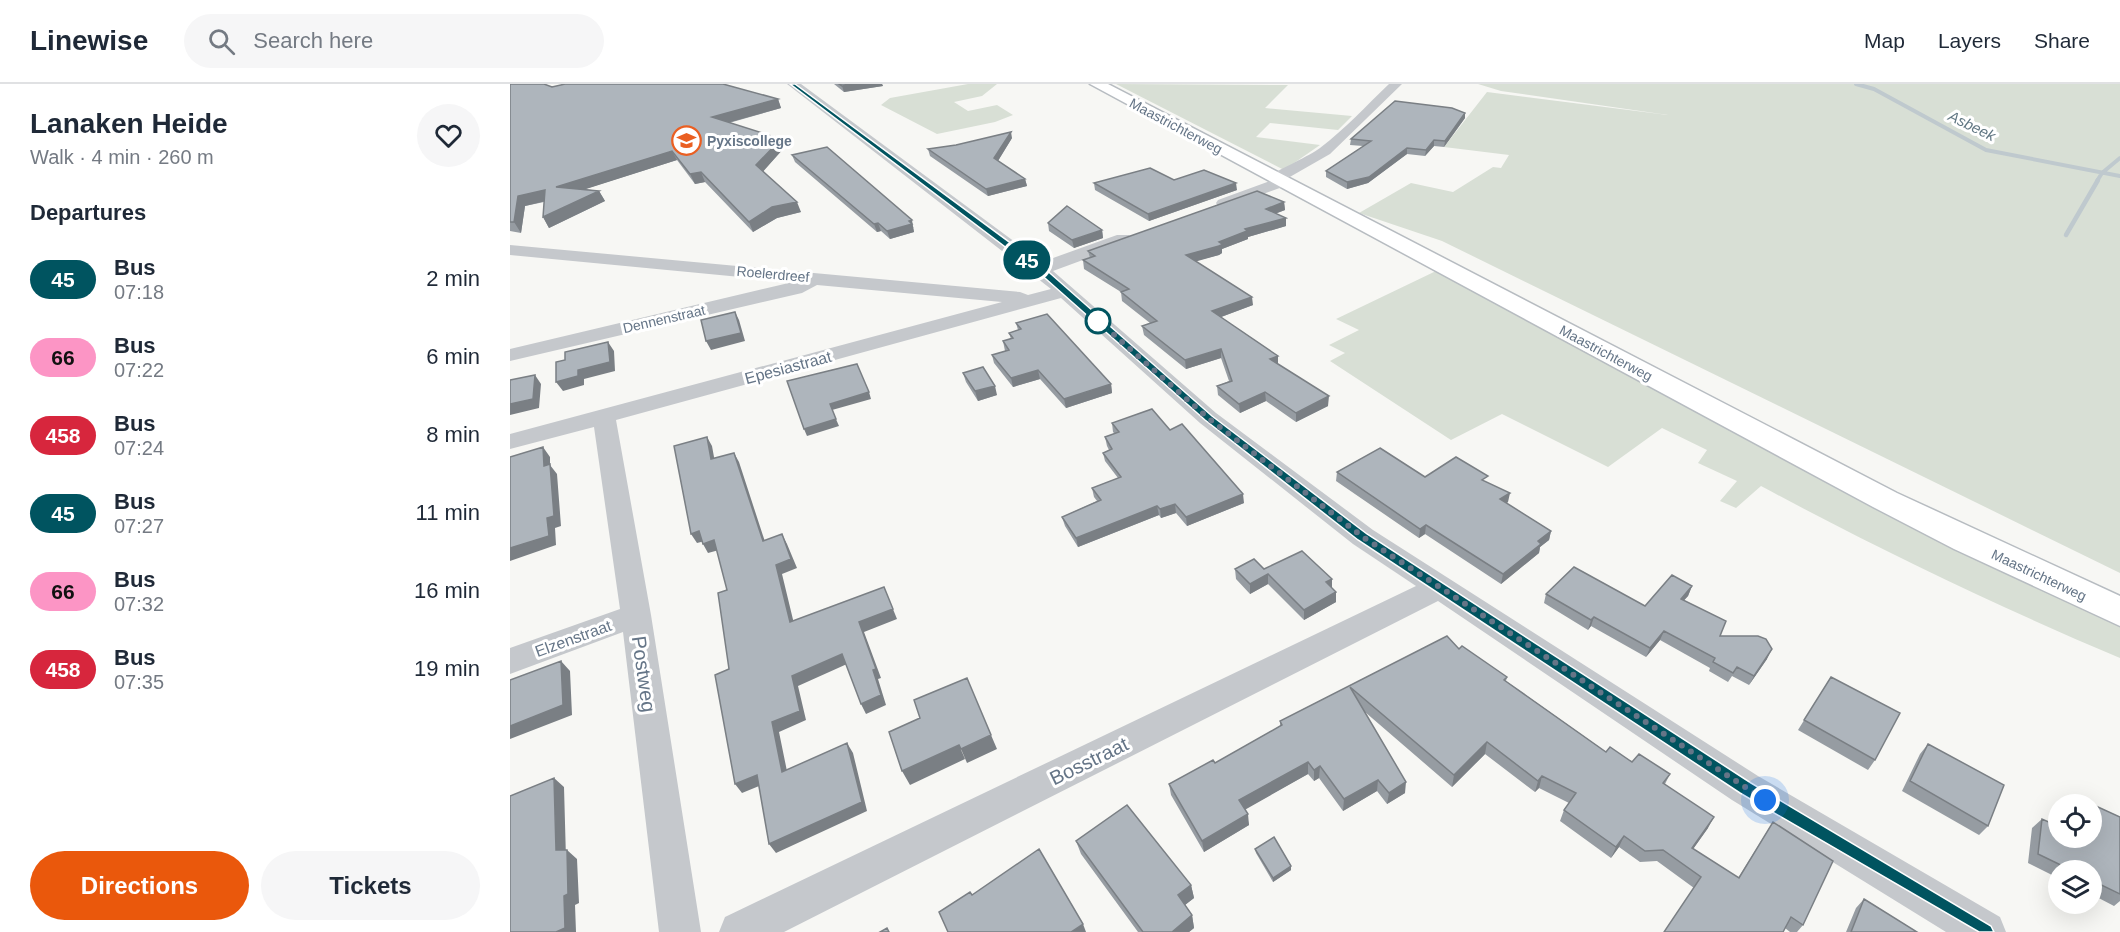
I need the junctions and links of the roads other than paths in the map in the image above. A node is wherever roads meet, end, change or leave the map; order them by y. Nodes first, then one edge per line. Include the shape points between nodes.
1 (793, 84) edge
2 (1098, 84) edge
3 (1396, 84) edge
4 (1279, 180) junction
5 (1206, 210) edge
6 (1139, 234) edge
7 (510, 250) edge
8 (1040, 269) junction
9 (816, 279) junction
10 (1065, 291) junction
11 (1036, 300) junction
12 (510, 355) edge
13 (604, 417) junction
14 (510, 442) edge
15 (1437, 587) junction
16 (2120, 612) edge
17 (636, 615) junction
18 (510, 661) edge
19 (680, 932) edge
20 (740, 932) edge
21 (1985, 932) edge

1 - 8 street
2 - 4 main road, Maastrichterweg
3 - 4 street via 1331,145
4 - 5 street
4 - 16 main road, Maastrichterweg via 1895,505
6 - 8 street
7 - 9 street, Roelerdreef
8 - 10 street
9 - 11 street, Roelerdreef
9 - 12 street, Dennenstraat via 795,289
10 - 11 street, Epesiastraat
10 - 15 street via 1208,418 1363,537
11 - 13 street, Epesiastraat
13 - 14 street, Epesiastraat
13 - 17 street, Postweg
15 - 20 street, Bosstraat
15 - 21 street via 1745,788
17 - 18 street, Elzenstraat
17 - 19 street, Postweg

